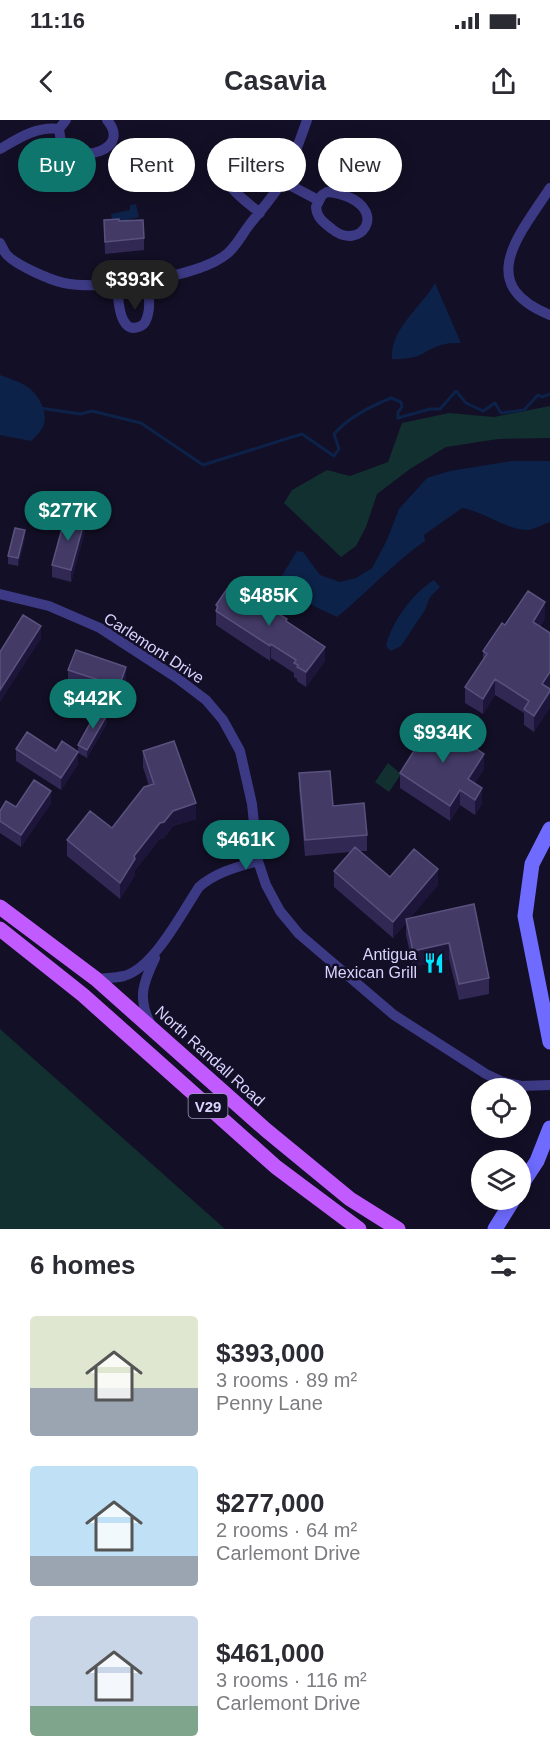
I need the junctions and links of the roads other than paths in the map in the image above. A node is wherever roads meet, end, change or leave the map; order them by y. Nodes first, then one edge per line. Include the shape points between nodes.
1 (66, 120) edge
2 (108, 120) edge
3 (307, 120) edge
4 (59, 129) junction
5 (301, 138) edge
6 (0, 149) edge
7 (550, 188) edge
8 (236, 192) edge
9 (274, 192) edge
10 (303, 192) edge
11 (318, 200) junction
12 (260, 213) junction
13 (0, 243) edge
14 (147, 280) junction
15 (117, 283) junction
16 (550, 315) edge
17 (0, 594) edge
18 (550, 829) edge
19 (258, 861) junction
20 (0, 907) edge
21 (0, 929) edge
22 (161, 944) junction
23 (96, 979) junction
24 (153, 1030) junction
25 (550, 1042) edge
26 (550, 1085) edge
27 (550, 1128) edge
28 (531, 1170) edge
29 (507, 1210) edge
30 (359, 1229) edge
31 (398, 1229) edge
32 (495, 1229) edge

1 - 4 street
2 - 4 street via 112,140 95,154 65,147 58,136
3 - 5 street
4 - 6 street via 24,135
7 - 16 street via 513,244 508,261 508,277 517,293
8 - 12 street
9 - 12 street
10 - 11 street
11 - 11 street via 319,219 339,235 354,236 365,227 366,212 357,201 334,192
12 - 14 street via 229,252 212,263 190,272
13 - 15 street via 7,255 40,275 65,284
14 - 15 street
14 - 15 street via 149,313 145,323 138,327 124,323
17 - 19 street, Carlemont Drive via 49,606 100,628 206,700 223,720 240,751 252,804
18 - 25 street via 532,864 525,916
19 - 22 street via 206,880
19 - 26 street, Carlemont Drive via 280,911 299,934 394,1015 503,1082
20 - 23 main road, North Randall Road / V29
21 - 30 main road, V29 via 83,995 276,1167
22 - 23 street via 142,967 129,974
22 - 24 street via 144,982 142,997
23 - 24 main road, North Randall Road / V29
24 - 31 main road, North Randall Road / V29 via 350,1199
27 - 28 street
29 - 32 street

